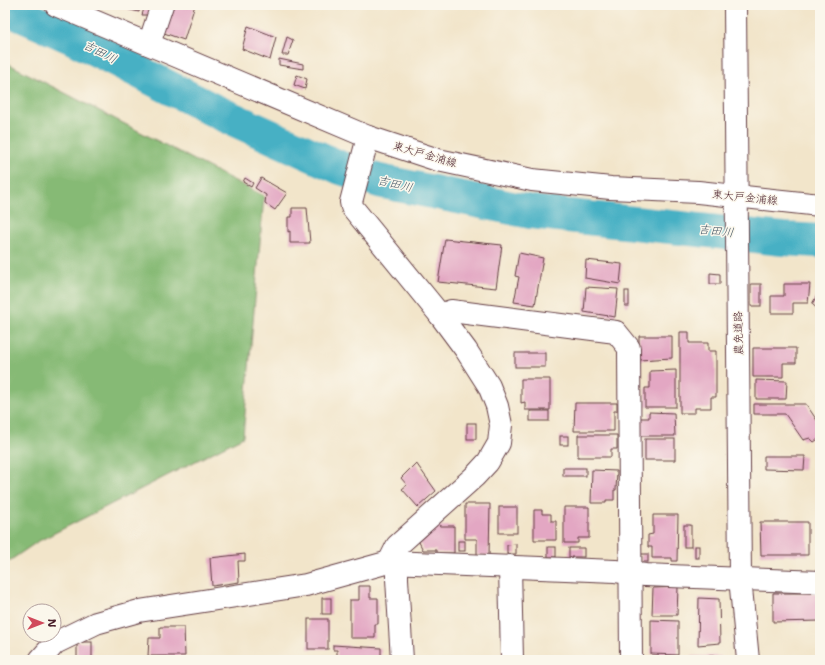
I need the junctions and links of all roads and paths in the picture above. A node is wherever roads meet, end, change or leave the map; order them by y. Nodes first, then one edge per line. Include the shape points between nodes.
1 (56, 5) edge
2 (162, 5) edge
3 (735, 5) edge
4 (149, 44) junction
5 (366, 142) junction
6 (736, 202) junction
7 (820, 205) edge
8 (440, 315) junction
9 (393, 562) junction
10 (510, 566) junction
11 (630, 573) junction
12 (740, 578) junction
13 (820, 582) edge
14 (40, 660) edge
15 (402, 660) edge
16 (512, 660) edge
17 (631, 660) edge
18 (748, 660) edge

1 - 4 street, 東大戸金浦線
2 - 4 street
3 - 6 street, 農免道路
4 - 5 street, 東大戸金浦線
5 - 6 street, 東大戸金浦線 via 532,180 611,188 698,192
5 - 8 street via 351,202 352,207
6 - 7 street, 東大戸金浦線
6 - 12 street, 農免道路
8 - 9 street via 489,386 501,425 499,444 475,476 397,546
8 - 11 street via 451,311 616,332 629,348
9 - 10 street
9 - 14 street via 306,585 139,611 96,623 55,643
9 - 15 street
10 - 11 street
10 - 16 street
11 - 12 street
11 - 17 street
12 - 13 street
12 - 18 street, 農免道路

